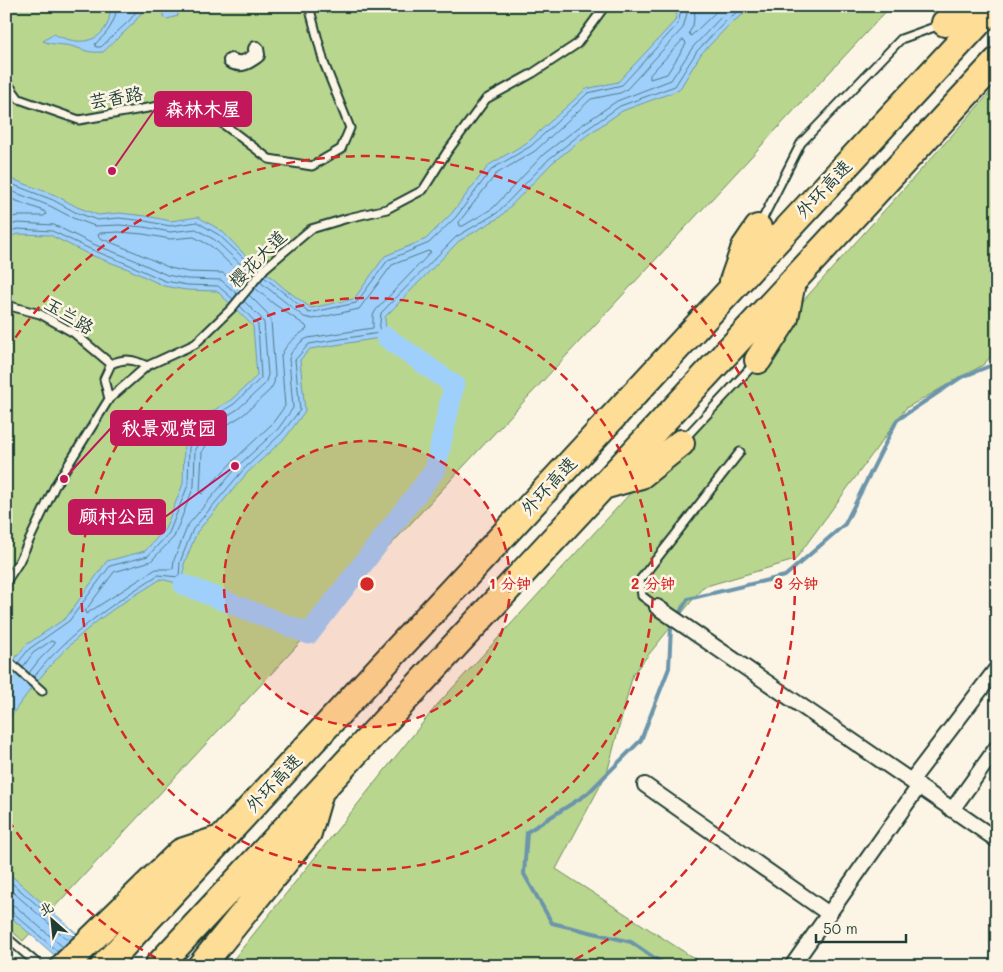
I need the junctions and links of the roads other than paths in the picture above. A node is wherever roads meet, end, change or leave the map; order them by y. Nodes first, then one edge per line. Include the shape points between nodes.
1 (308, 6) edge
2 (605, 6) edge
3 (976, 6) edge
4 (994, 6) edge
5 (945, 23) joint
6 (256, 49) dead end
7 (231, 61) dead end
8 (997, 61) edge
9 (6, 81) edge
10 (758, 228) joint
11 (792, 282) junction
12 (730, 291) junction
13 (6, 305) edge
14 (758, 360) joint
15 (111, 364) junction
16 (146, 366) junction
17 (109, 400) junction
18 (681, 442) joint
19 (740, 452) dead end
20 (602, 487) junction
21 (6, 582) edge
22 (657, 607) joint
23 (6, 660) edge
24 (997, 668) edge
25 (42, 691) dead end
26 (997, 747) edge
27 (645, 784) dead end
28 (915, 784) junction
29 (321, 790) junction
30 (949, 807) junction
31 (223, 838) junction
32 (997, 840) edge
33 (829, 914) junction
34 (6, 937) edge
35 (111, 959) edge
36 (40, 966) edge
37 (64, 966) edge
38 (158, 966) edge
39 (202, 966) edge
40 (792, 966) edge

1 - 9 lane, 芸香路 via 324,63 350,128 341,149 312,166 269,158 202,108 159,106 79,120 18,100
2 - 16 lane, 樱花大道 via 577,44 486,98 423,190 387,209 311,229 265,268 232,308 195,344
3 - 5 highway
4 - 12 highway, 外环高速
5 - 10 lane via 901,39 801,143
6 - 7 street via 257,55 246,63
8 - 11 highway
10 - 12 highway via 745,246
11 - 14 highway via 785,318
11 - 20 highway
12 - 31 highway, 外环高速
13 - 15 lane, 玉兰路 via 40,314 74,333
14 - 18 lane
15 - 16 lane via 122,359
15 - 17 lane via 104,379
16 - 17 lane, 樱花大道
17 - 21 lane via 55,486
18 - 20 highway via 641,475
19 - 22 lane via 640,580 642,596
20 - 29 highway
22 - 28 street
23 - 25 lane
24 - 28 street
26 - 30 street
27 - 33 street
28 - 30 street
28 - 33 street
29 - 38 highway
29 - 39 highway via 308,834
30 - 32 street
31 - 35 highway, 外环高速
31 - 37 highway via 181,852
33 - 40 street
34 - 36 lane

